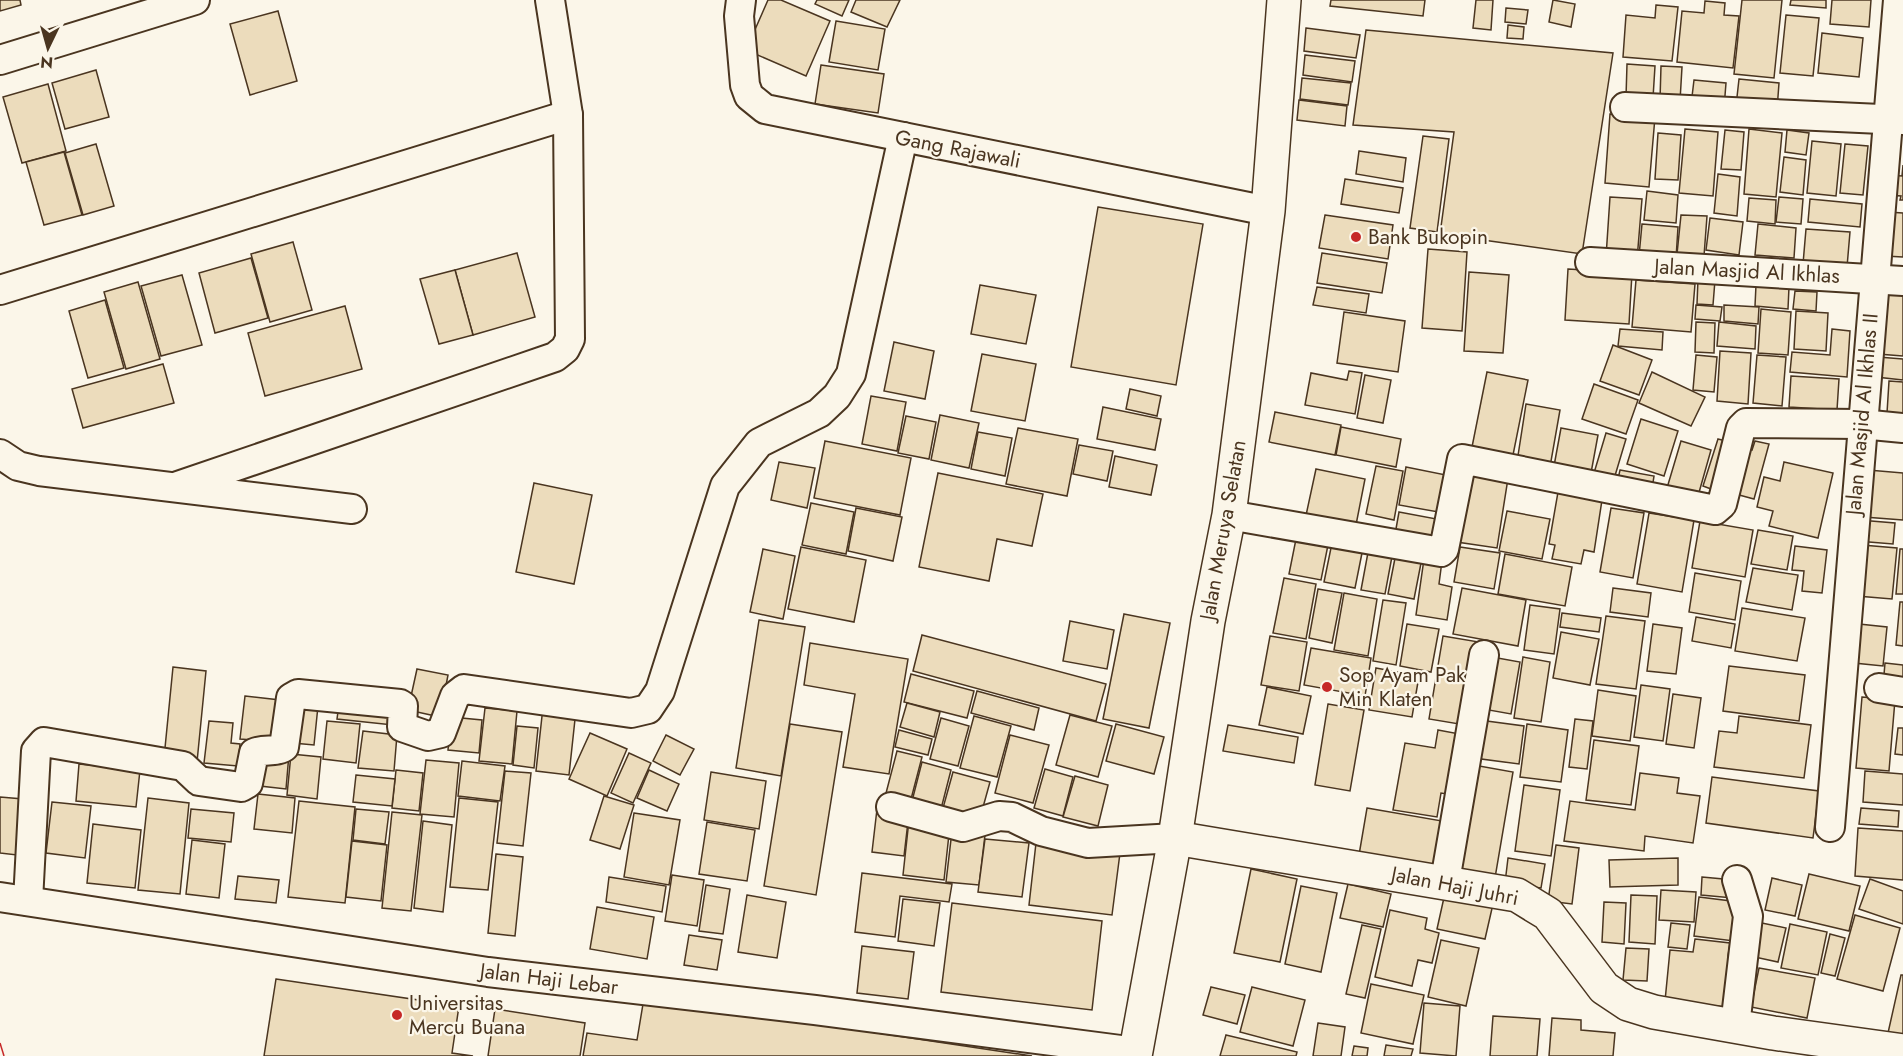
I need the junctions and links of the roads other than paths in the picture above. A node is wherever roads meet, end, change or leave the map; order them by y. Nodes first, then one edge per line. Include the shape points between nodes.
1 (195, 0) edge
2 (550, 0) edge
3 (741, 0) edge
4 (1284, 0) edge
5 (1898, 0) edge
6 (0, 60) edge
7 (1625, 107) dead end
8 (568, 115) junction
9 (1895, 119) edge
10 (903, 137) junction
11 (1268, 211) junction
12 (1590, 262) dead end
13 (1873, 279) junction
14 (1903, 281) edge
15 (0, 290) edge
16 (1861, 424) junction
17 (1903, 428) edge
18 (0, 454) edge
19 (178, 486) junction
20 (352, 509) dead end
21 (1230, 515) junction
22 (1484, 655) dead end
23 (891, 807) dead end
24 (1830, 827) dead end
25 (1175, 838) junction
26 (1737, 880) dead end
27 (1445, 881) junction
28 (0, 897) edge
29 (28, 901) junction
30 (1735, 1026) junction
31 (1903, 1052) edge
32 (1135, 1054) edge

1 - 6 street
2 - 8 street
3 - 10 street, Gang Rajawali via 738,16 745,85 756,105
4 - 11 main road, Jalan Meruya Selatan
5 - 9 street, Jalan Masjid Al Ikhlas II
7 - 9 street
8 - 15 street
8 - 19 street via 570,339 566,349 555,357
9 - 13 street, Jalan Masjid Al Ikhlas II
10 - 11 street, Gang Rajawali
10 - 29 street via 851,374 837,396 819,413 759,443 725,486 660,691 648,709 631,713 464,689 455,696 441,734 428,736 402,727 400,704 298,694 291,698 284,747 254,753 248,783 241,787 199,781 183,766 44,742 36,751
11 - 21 main road, Jalan Meruya Selatan
12 - 13 street, Jalan Masjid Al Ikhlas
13 - 14 street, Jalan Masjid Al Ikhlas
13 - 16 street, Jalan Masjid Al Ikhlas II
16 - 17 street
16 - 21 street via 1746,423 1722,504 1715,510 1461,459 1441,552
16 - 24 street, Jalan Masjid Al Ikhlas II
18 - 19 street via 18,466 39,471
19 - 20 street
21 - 25 main road, Jalan Meruya Selatan via 1208,621
22 - 27 street
23 - 25 street via 963,827 999,816 1012,817 1041,831 1088,843
25 - 27 main road, Jalan Haji Juhri
25 - 32 main road, Jalan Meruya Selatan
26 - 30 street via 1748,916
27 - 30 main road, Jalan Haji Juhri via 1517,895 1533,903 1548,914 1604,988 1628,1004
28 - 29 street, Jalan Haji Lebar
29 - 32 street, Jalan Haji Lebar via 488,972 815,1010
30 - 31 main road, Jalan Haji Juhri

